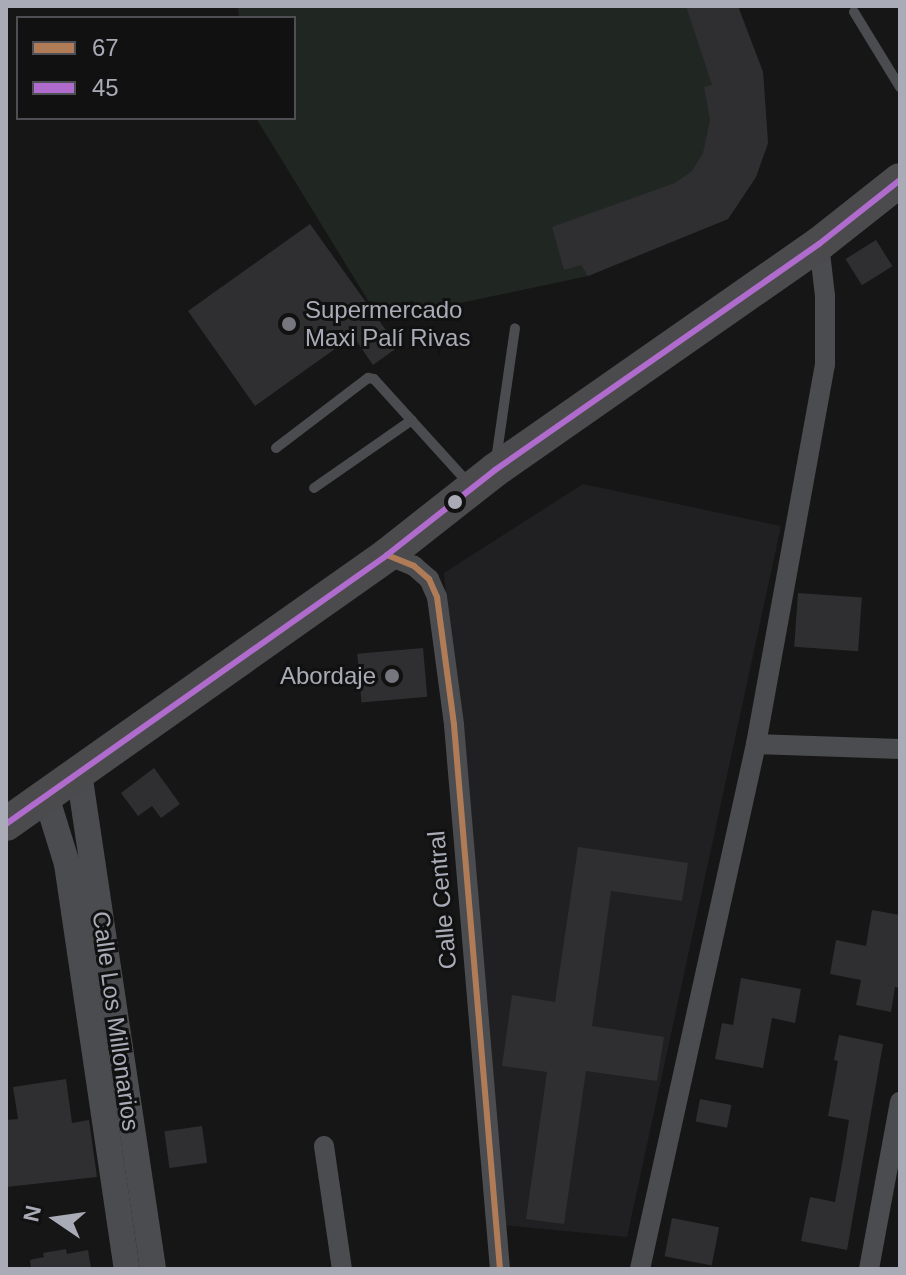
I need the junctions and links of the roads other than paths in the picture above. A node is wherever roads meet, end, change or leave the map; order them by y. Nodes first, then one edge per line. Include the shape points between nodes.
1 (854, 12) dead end
2 (900, 87) edge
3 (900, 180) edge
4 (819, 244) junction
5 (515, 328) dead end
6 (412, 420) junction
7 (276, 448) dead end
8 (483, 478) junction
9 (314, 488) dead end
10 (387, 555) junction
11 (756, 744) junction
12 (900, 749) edge
13 (79, 773) junction
14 (46, 796) junction
15 (6, 824) edge
16 (900, 1102) edge
17 (324, 1146) dead end
18 (127, 1269) edge
19 (153, 1269) edge
20 (342, 1269) edge
21 (500, 1269) edge
22 (640, 1269) edge
23 (869, 1269) edge

1 - 2 lane
3 - 4 highway
4 - 8 highway
4 - 11 street via 825,364
5 - 8 lane
6 - 7 lane via 368,378
6 - 8 lane
6 - 9 lane
8 - 10 highway
10 - 13 highway
10 - 21 street, Calle Central via 414,566 429,579 437,597 454,725
11 - 12 street
11 - 22 street
13 - 14 highway
13 - 19 street, Calle Los Millonarios
14 - 15 highway
14 - 18 street, Calle Los Millonarios via 67,864
16 - 23 street
17 - 20 street

